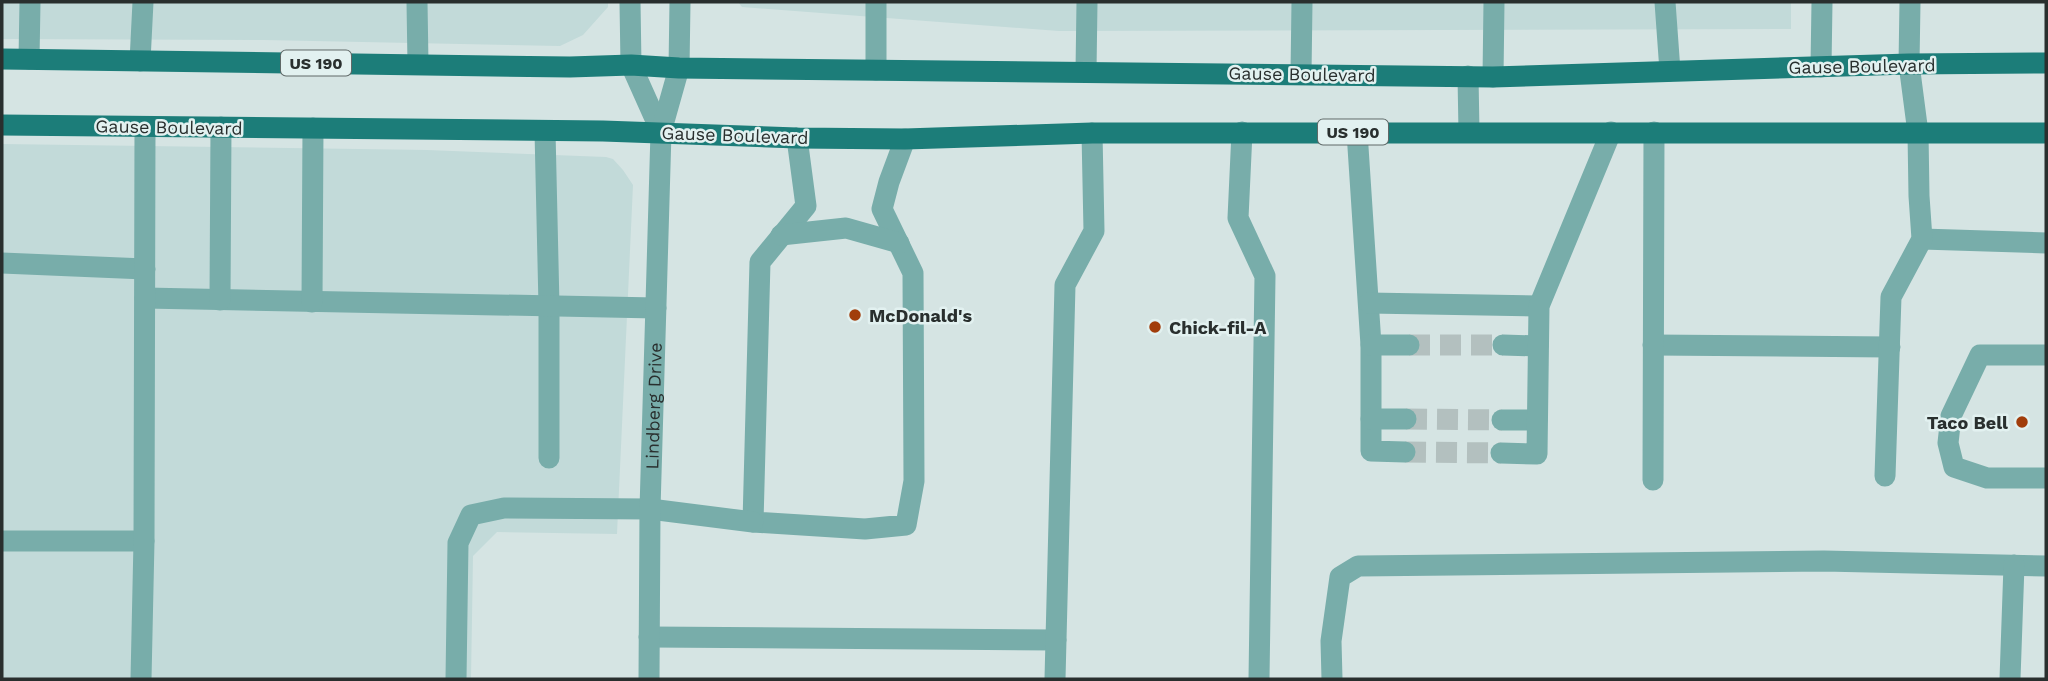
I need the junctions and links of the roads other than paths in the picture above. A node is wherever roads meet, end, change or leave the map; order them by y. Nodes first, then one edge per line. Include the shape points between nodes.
1 (30, 2) edge
2 (143, 2) edge
3 (417, 2) edge
4 (630, 2) edge
5 (680, 2) edge
6 (876, 2) edge
7 (1087, 2) edge
8 (1302, 2) edge
9 (1494, 2) edge
10 (1665, 2) edge
11 (1822, 2) edge
12 (1910, 2) edge
13 (2, 59) edge
14 (29, 59) junction
15 (140, 61) junction
16 (2046, 63) edge
17 (418, 64) junction
18 (631, 65) junction
19 (1909, 65) junction
20 (1821, 67) junction
21 (679, 68) junction
22 (876, 70) junction
23 (1086, 71) junction
24 (1670, 71) junction
25 (1301, 74) junction
26 (1468, 76) junction
27 (1493, 77) junction
28 (2, 125) edge
29 (145, 127) junction
30 (221, 127) junction
31 (313, 128) junction
32 (545, 131) junction
33 (661, 132) junction
34 (1242, 132) junction
35 (1357, 132) junction
36 (1469, 132) junction
37 (1611, 132) junction
38 (1654, 132) junction
39 (1092, 133) junction
40 (1918, 133) junction
41 (2046, 133) edge
42 (797, 138) junction
43 (905, 139) junction
44 (781, 235) junction
45 (1922, 239) junction
46 (899, 243) junction
47 (2046, 243) edge
48 (2, 263) edge
49 (145, 269) junction
50 (145, 298) junction
51 (220, 300) junction
52 (312, 302) junction
53 (1369, 303) junction
54 (550, 306) junction
55 (1539, 306) junction
56 (656, 308) junction
57 (1371, 345) junction
58 (1409, 345) tunnel mouth
59 (1503, 345) tunnel mouth
60 (1653, 345) junction
61 (1538, 346) junction
62 (1889, 347) junction
63 (2046, 355) edge
64 (1371, 419) junction
65 (1406, 419) tunnel mouth
66 (1502, 420) tunnel mouth
67 (1537, 420) junction
68 (1405, 452) tunnel mouth
69 (1502, 453) tunnel mouth
70 (549, 458) dead end
71 (1885, 476) dead end
72 (2046, 478) edge
73 (1653, 480) dead end
74 (650, 509) junction
75 (753, 522) junction
76 (2, 541) edge
77 (144, 541) junction
78 (2014, 565) junction
79 (2046, 566) edge
80 (649, 636) junction
81 (1056, 640) junction
82 (141, 679) edge
83 (456, 679) edge
84 (649, 679) edge
85 (1055, 679) edge
86 (1259, 679) edge
87 (1332, 679) edge
88 (2010, 679) edge

1 - 14 street
2 - 15 street
3 - 17 street
4 - 18 street
5 - 21 street
6 - 22 street
7 - 23 street
8 - 25 street
9 - 27 street
10 - 24 street
11 - 20 street
12 - 19 street
13 - 14 main road, Gause Boulevard / US 190
14 - 15 main road, Gause Boulevard / US 190
15 - 17 main road, Gause Boulevard / US 190
16 - 19 main road, Gause Boulevard / US 190
17 - 18 main road, Gause Boulevard / US 190
18 - 21 main road, Gause Boulevard / US 190
18 - 33 street
19 - 20 main road, Gause Boulevard / US 190
19 - 40 street
20 - 24 main road, Gause Boulevard / US 190
21 - 22 main road, Gause Boulevard / US 190
21 - 33 street
22 - 23 main road, Gause Boulevard / US 190
23 - 25 main road, Gause Boulevard / US 190
24 - 27 main road, Gause Boulevard / US 190
25 - 26 main road, Gause Boulevard / US 190
26 - 27 main road, Gause Boulevard / US 190
26 - 36 street
28 - 29 main road, Gause Boulevard / US 190
29 - 30 main road, Gause Boulevard / US 190
29 - 49 street
30 - 31 main road, Gause Boulevard / US 190
30 - 51 street
31 - 32 main road, Gause Boulevard / US 190
31 - 52 street
32 - 33 main road, Gause Boulevard / US 190
32 - 54 street
33 - 42 main road, Gause Boulevard / US 190
33 - 56 street, Lindberg Drive
34 - 35 main road, Gause Boulevard / US 190
34 - 39 main road, Gause Boulevard / US 190
34 - 86 street via 1238,218 1265,276
35 - 36 main road, Gause Boulevard / US 190
35 - 53 street
36 - 37 main road, Gause Boulevard / US 190
37 - 38 main road, Gause Boulevard / US 190
37 - 55 street
38 - 40 main road, Gause Boulevard / US 190
38 - 60 street
39 - 43 main road, Gause Boulevard / US 190
39 - 81 street via 1094,231 1065,285
40 - 41 main road, Gause Boulevard / US 190
40 - 45 street
42 - 43 main road, Gause Boulevard / US 190
42 - 44 street via 806,206
43 - 46 street via 882,209
44 - 46 street via 846,228
44 - 75 street via 760,261
45 - 47 street
45 - 62 street via 1891,297
46 - 75 street via 913,273 914,481 906,526
48 - 49 street
49 - 50 street
50 - 51 street
50 - 77 street
51 - 52 street
52 - 54 street
53 - 55 street
53 - 57 street
54 - 56 street
54 - 70 street
55 - 61 street
56 - 74 street, Lindberg Drive
57 - 58 street
57 - 64 street
59 - 61 street
60 - 62 street
60 - 73 street
61 - 67 street
62 - 71 street
63 - 72 street via 1980,355 1951,416 1948,443 1954,467 1987,478
64 - 65 street
64 - 68 street via 1371,451
66 - 67 street
67 - 69 street via 1537,454
74 - 75 street
74 - 80 street, Lindberg Drive
74 - 83 street via 504,508 471,515 458,543
76 - 77 street
77 - 82 street
78 - 79 street
78 - 87 street via 1824,561 1357,566 1340,577 1331,641
78 - 88 street
80 - 81 street
80 - 84 street, Lindberg Drive
81 - 85 street

